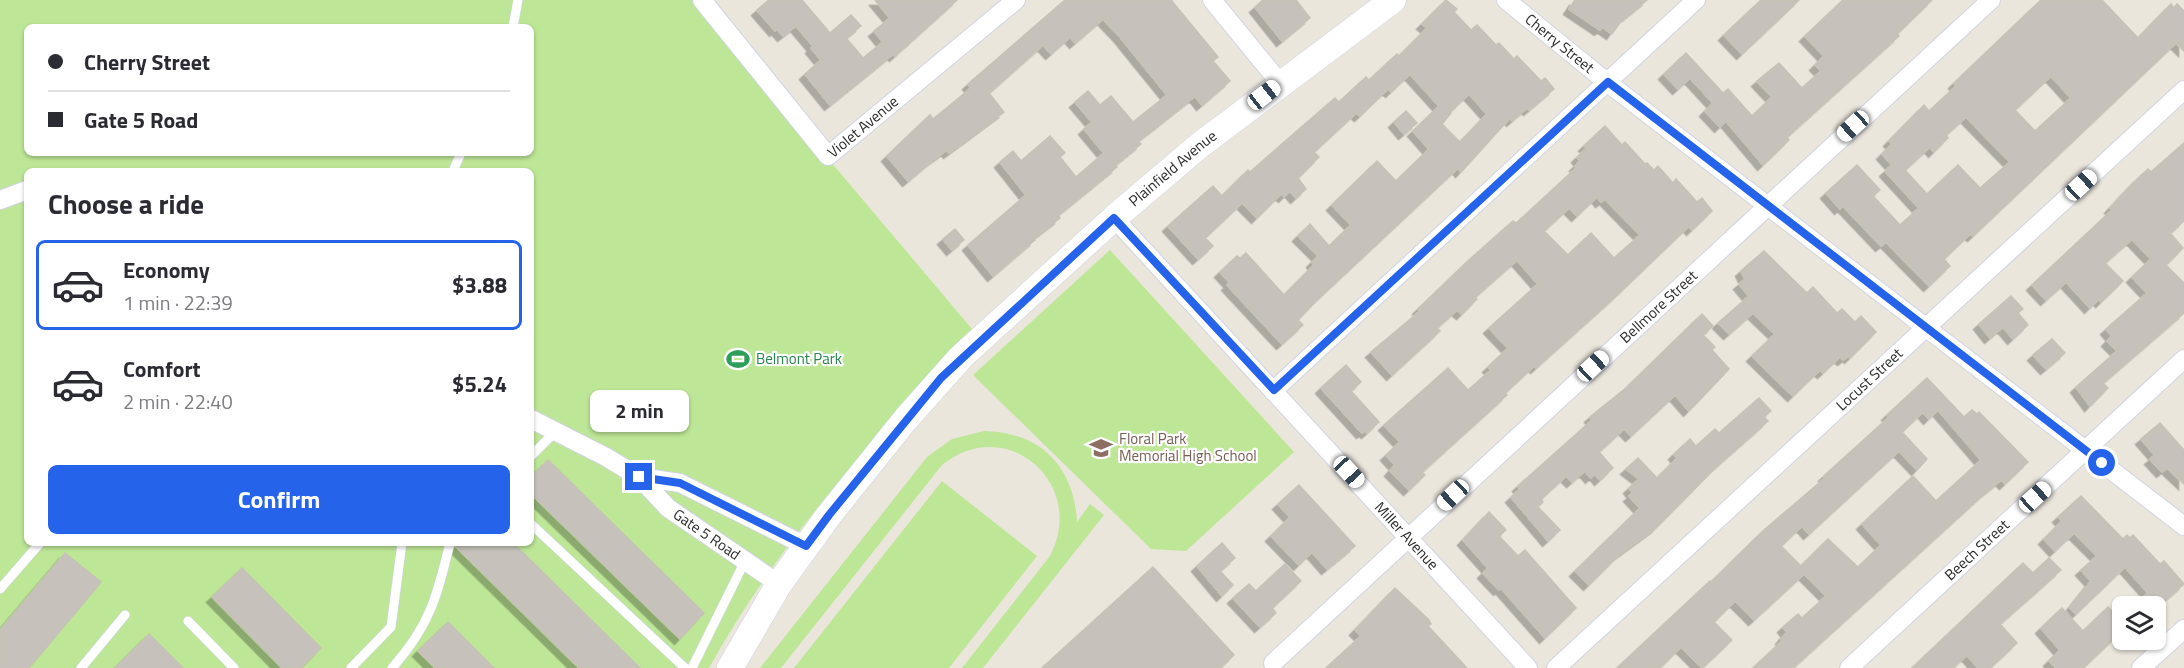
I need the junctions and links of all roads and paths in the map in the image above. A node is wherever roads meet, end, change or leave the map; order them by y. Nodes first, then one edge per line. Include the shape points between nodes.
1 (518, 0) edge
2 (1016, 0) edge
3 (1212, 0) edge
4 (1393, 0) edge
5 (1506, 0) edge
6 (1696, 0) edge
7 (1991, 0) edge
8 (709, 3) edge
9 (514, 24) edge
10 (1608, 82) junction
11 (1280, 83) junction
12 (2184, 90) edge
13 (24, 191) edge
14 (0, 200) edge
15 (1768, 205) junction
16 (1114, 218) junction
17 (1927, 327) junction
18 (2184, 359) edge
19 (1274, 390) junction
20 (534, 421) edge
21 (555, 432) junction
22 (2086, 450) junction
23 (534, 453) edge
24 (639, 477) junction
25 (2184, 526) edge
26 (534, 527) edge
27 (1408, 537) junction
28 (37, 546) edge
29 (402, 546) edge
30 (449, 546) edge
31 (806, 546) junction
32 (746, 561) junction
33 (779, 584) junction
34 (0, 589) edge
35 (124, 615) dead end
36 (188, 621) dead end
37 (2184, 629) edge
38 (1273, 663) dead end
39 (81, 668) edge
40 (234, 668) edge
41 (351, 668) edge
42 (392, 668) edge
43 (685, 668) edge
44 (692, 668) edge
45 (730, 668) edge
46 (1528, 668) edge
47 (1556, 668) edge
48 (1850, 668) edge
49 (2141, 668) edge

1 - 9 lane
2 - 8 street, Violet Avenue via 828,156
3 - 11 street
4 - 11 main road, Plainfield Avenue
5 - 10 street, Cherry Street
6 - 10 street
7 - 15 street, Bellmore Street
10 - 15 street, Cherry Street
10 - 19 street
11 - 16 main road, Plainfield Avenue
12 - 17 street, Locust Street
13 - 14 street
15 - 17 street, Cherry Street
15 - 27 street, Bellmore Street
16 - 19 street, Miller Avenue
16 - 31 main road, Plainfield Avenue via 941,378
17 - 22 street, Cherry Street
17 - 47 street, Locust Street
18 - 22 street, Beech Street
19 - 27 street, Miller Avenue
20 - 21 street, Gate 5 Road
21 - 23 lane
21 - 24 street, Gate 5 Road
22 - 25 street, Cherry Street
22 - 48 street, Beech Street
24 - 31 street, Gate 5 Road via 680,483
24 - 32 street, Gate 5 Road via 669,508
26 - 43 lane
27 - 38 street, Bellmore Street
27 - 46 street, Miller Avenue
28 - 34 lane
29 - 41 lane via 391,627
30 - 42 lane via 439,591 427,620
31 - 33 main road, Plainfield Avenue
32 - 33 street, Gate 5 Road
32 - 44 lane
33 - 45 main road, Plainfield Avenue
35 - 39 lane
36 - 40 lane
37 - 49 street

